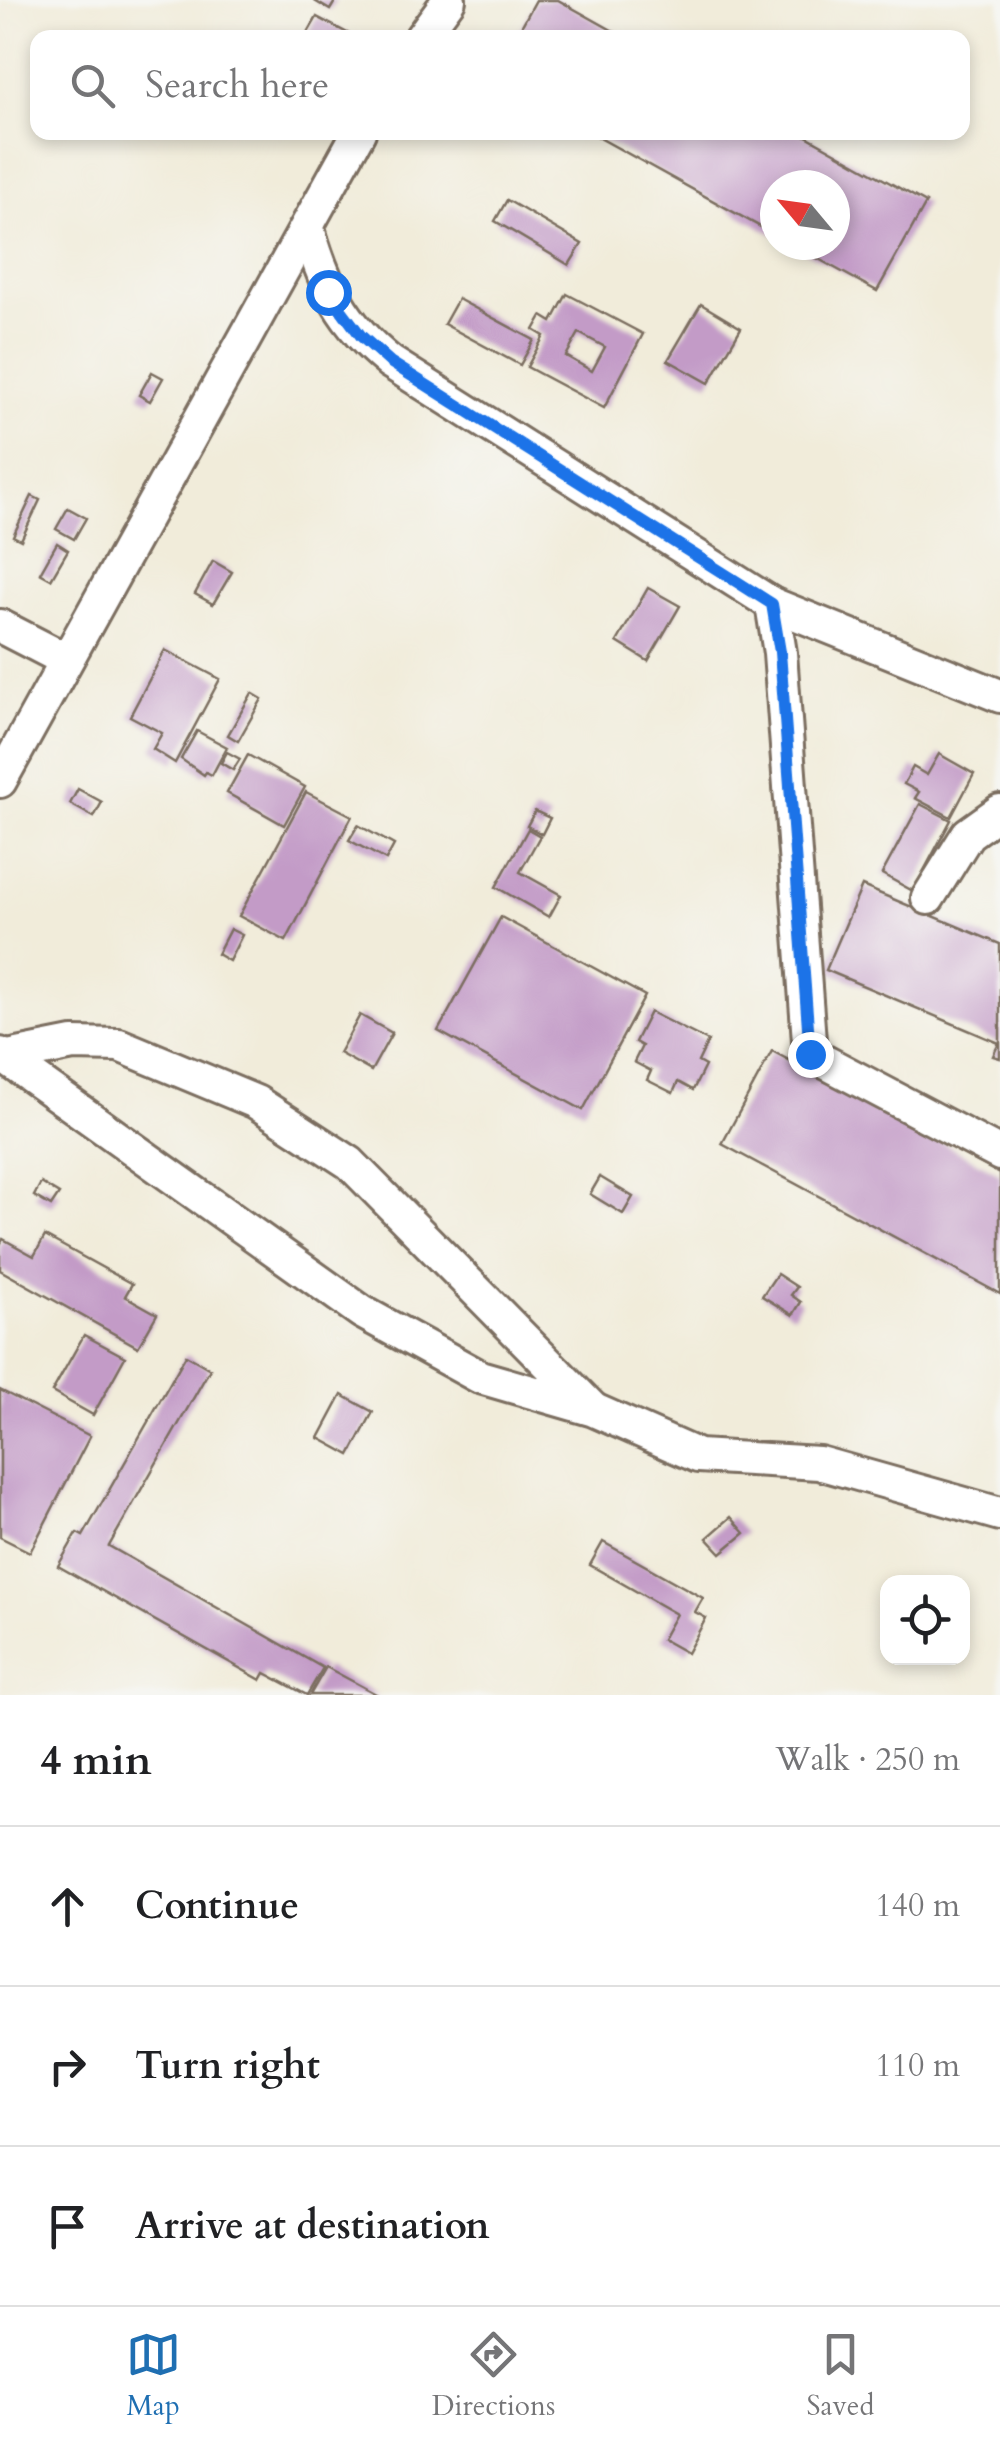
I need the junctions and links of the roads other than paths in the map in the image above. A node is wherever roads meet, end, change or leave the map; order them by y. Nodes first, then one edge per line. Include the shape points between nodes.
1 (449, 0) edge
2 (427, 30) edge
3 (355, 140) edge
4 (308, 230) junction
5 (772, 604) junction
6 (0, 626) edge
7 (66, 660) junction
8 (1000, 696) edge
9 (0, 780) edge
10 (1000, 811) edge
11 (928, 898) dead end
12 (4, 1056) edge
13 (1000, 1154) edge
14 (594, 1410) junction
15 (1000, 1514) edge

1 - 2 street
3 - 4 street
4 - 5 street via 328,292 375,350
4 - 7 street
5 - 8 street
5 - 13 street via 810,1054
6 - 7 street
7 - 9 street
10 - 11 street via 968,834
12 - 14 street via 362,1312 480,1377
12 - 14 street via 73,1044 119,1046 256,1102 350,1164
14 - 15 street via 698,1456 818,1462

